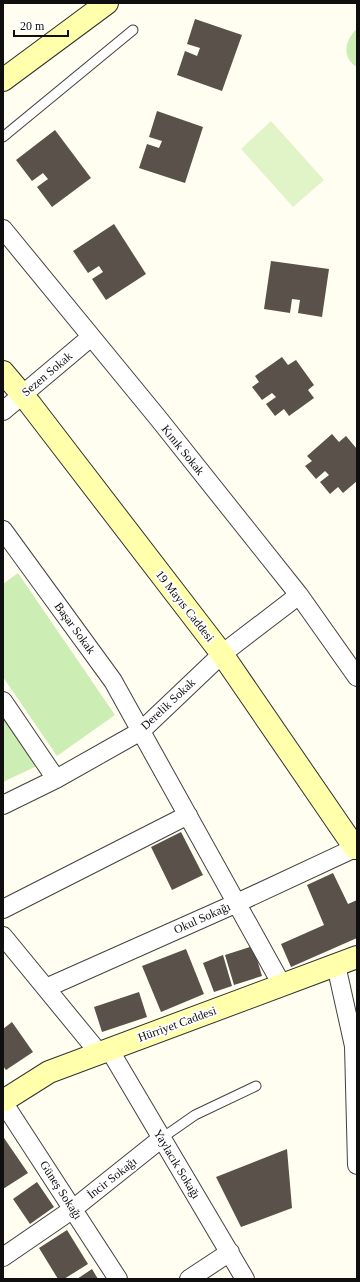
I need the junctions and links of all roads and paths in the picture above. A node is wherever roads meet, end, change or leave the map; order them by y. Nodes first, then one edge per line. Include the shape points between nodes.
1 (107, 3) edge
2 (133, 30) dead end
3 (3, 80) edge
4 (3, 137) edge
5 (3, 229) edge
6 (91, 337) junction
7 (3, 372) edge
8 (22, 395) junction
9 (3, 411) edge
10 (3, 530) edge
11 (299, 595) junction
12 (222, 654) junction
13 (357, 677) edge
14 (3, 701) edge
15 (141, 730) junction
16 (56, 779) junction
17 (3, 805) edge
18 (188, 815) junction
19 (356, 847) edge
20 (236, 903) junction
21 (3, 909) edge
22 (3, 936) edge
23 (357, 957) edge
24 (336, 965) junction
25 (282, 985) junction
26 (46, 988) junction
27 (104, 1051) junction
28 (256, 1086) dead end
29 (3, 1102) edge
30 (162, 1138) junction
31 (357, 1165) edge
32 (73, 1209) junction
33 (230, 1252) junction
34 (3, 1257) edge
35 (118, 1279) edge
36 (189, 1279) edge
37 (245, 1279) edge

1 - 3 street
2 - 4 lane
5 - 6 street, Kınık Sokak
6 - 8 street, Sezen Sokak
6 - 11 street, Kınık Sokak
7 - 8 street, 19 Mayıs Caddesi
8 - 9 street, Sezen Sokak
8 - 12 street, 19 Mayıs Caddesi
10 - 15 street, Başar Sokak via 113,681
11 - 12 street, Derelik Sokak
11 - 13 street, Kınık Sokak
12 - 15 street, Derelik Sokak
12 - 19 street, 19 Mayıs Caddesi
14 - 16 street
15 - 16 street, Derelik Sokak
15 - 18 street, Başar Sokak
16 - 17 street, Derelik Sokak
18 - 20 street, Başar Sokak
18 - 21 street
19 - 20 street, Okul Sokağı
20 - 25 street, Başar Sokak
20 - 26 street, Okul Sokağı
22 - 26 street, Yaylacık Sokağı
23 - 24 street, Hürriyet Caddesi
24 - 25 street, Hürriyet Caddesi
24 - 31 street via 354,1046
25 - 27 street, Hürriyet Caddesi
26 - 27 street, Yaylacık Sokağı
27 - 29 street, Hürriyet Caddesi via 49,1072
27 - 30 street, Yaylacık Sokağı
28 - 30 lane via 195,1115
29 - 32 street, Güneş Sokağı
30 - 32 street, İncir Sokağı
30 - 33 street, Yaylacık Sokağı
32 - 34 street, İncir Sokağı
32 - 35 street, Güneş Sokağı
33 - 36 street
33 - 37 street, Yaylacık Sokağı

